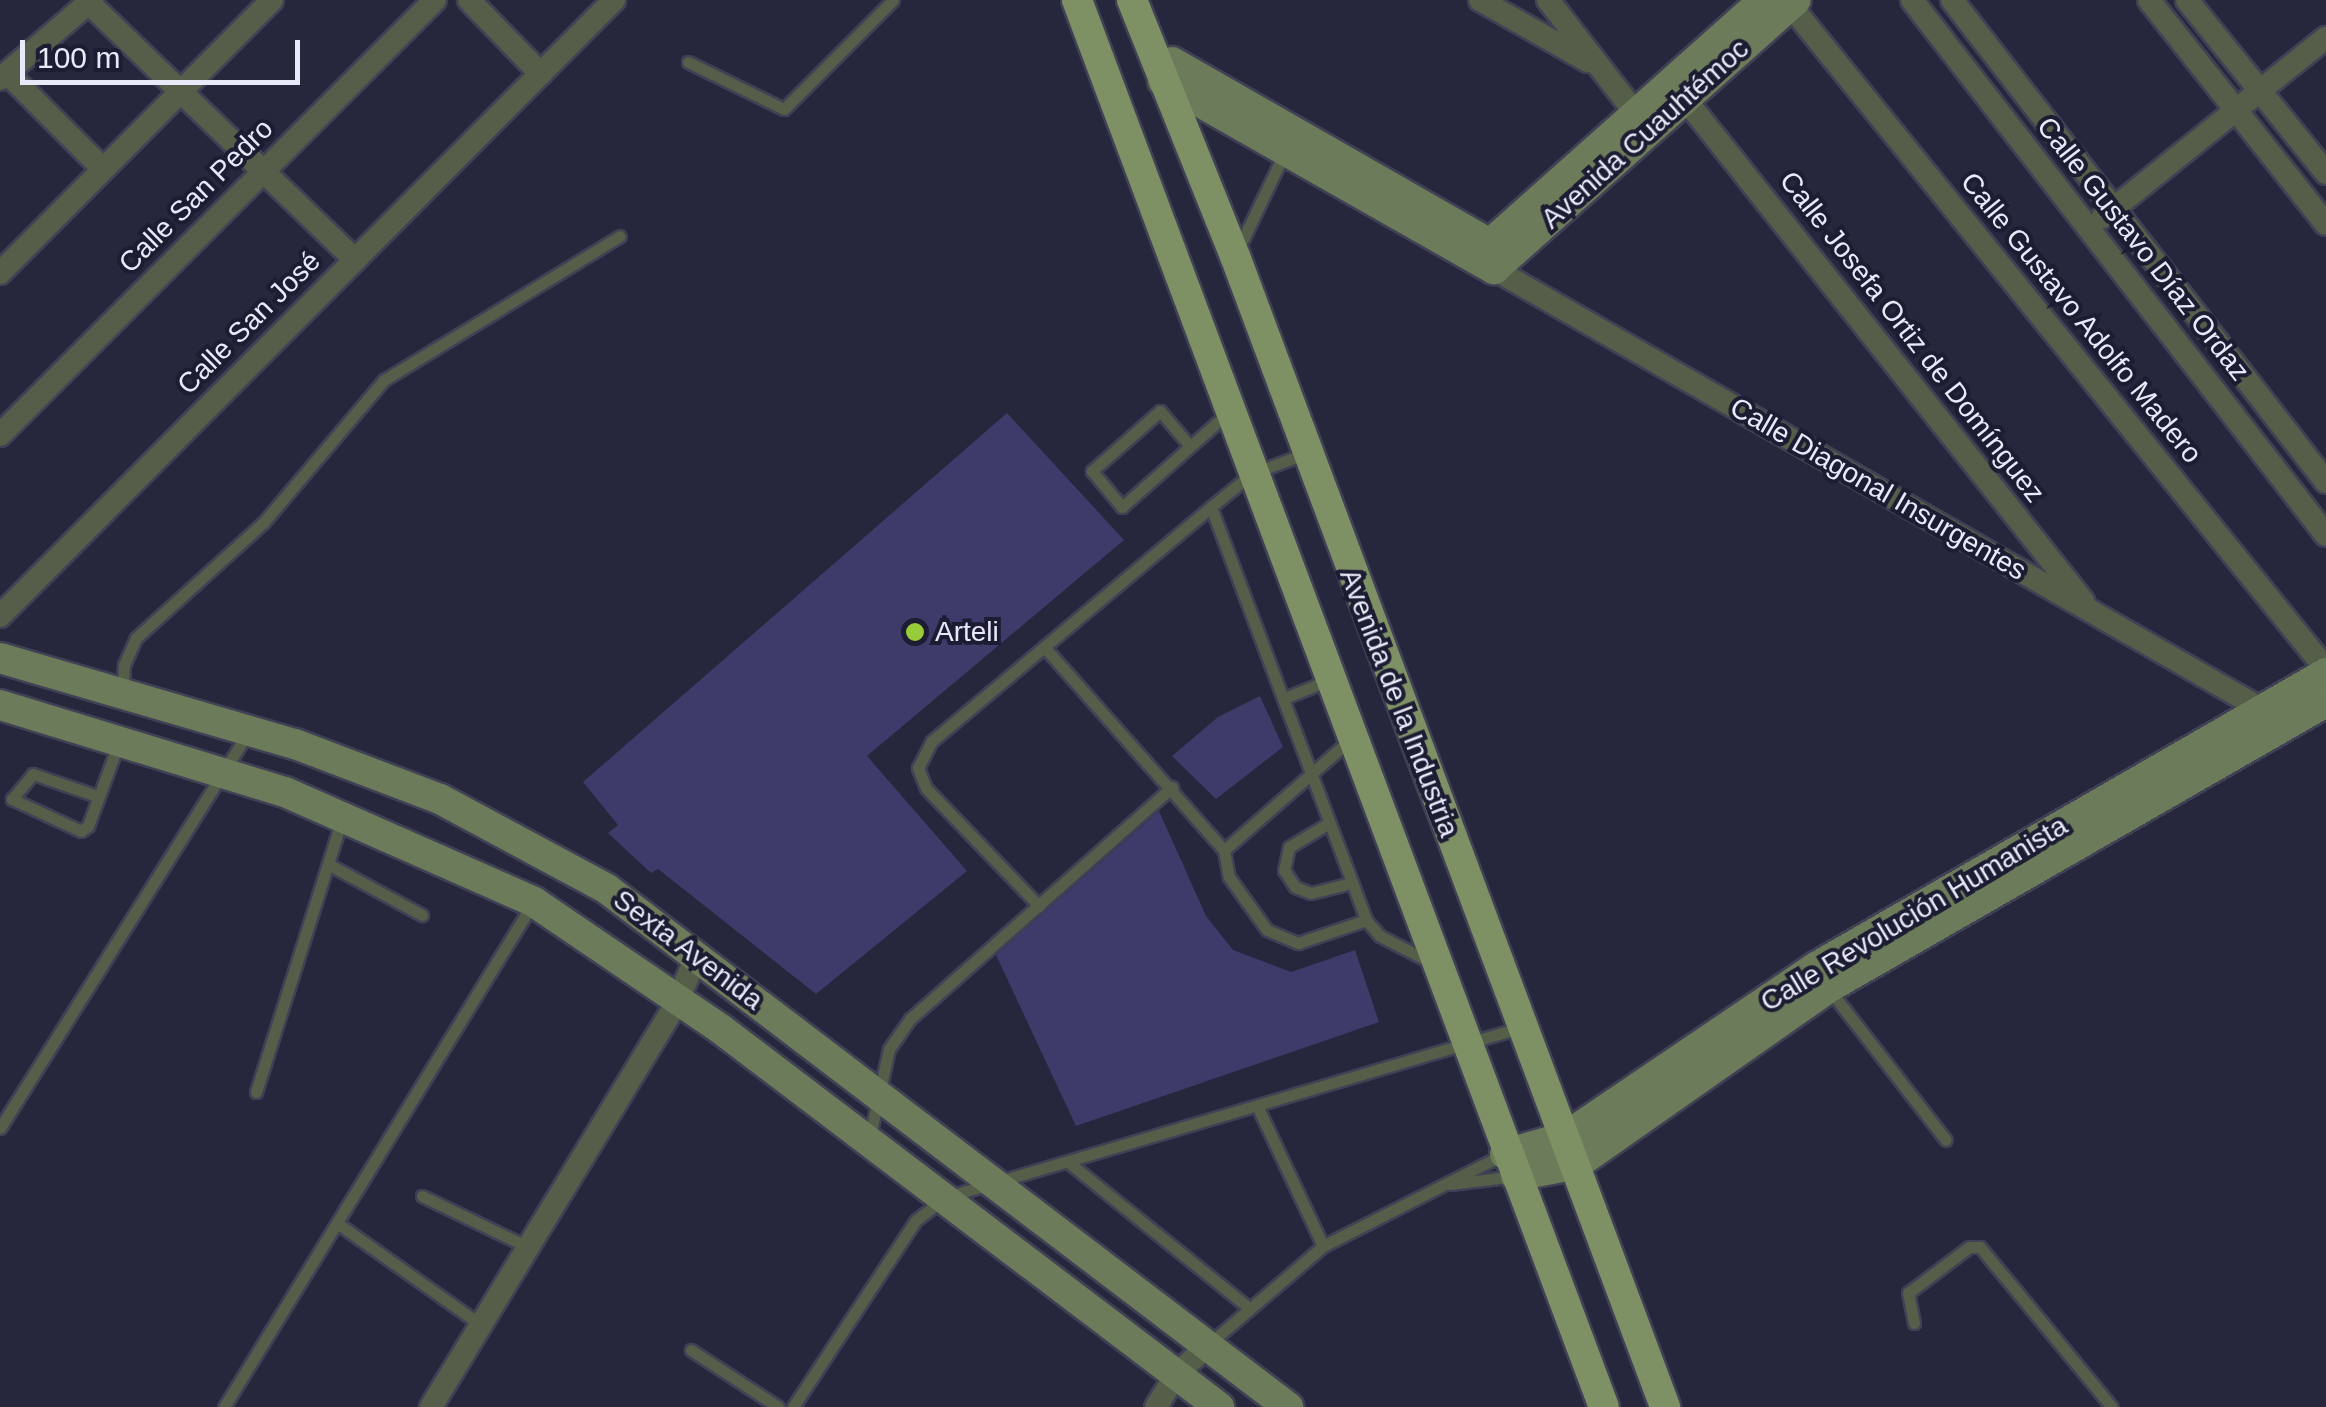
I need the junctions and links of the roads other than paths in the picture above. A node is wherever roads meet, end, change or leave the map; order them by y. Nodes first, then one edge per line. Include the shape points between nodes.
1 (272, 0) edge
2 (435, 0) edge
3 (469, 0) edge
4 (614, 0) edge
5 (893, 0) edge
6 (1077, 0) edge
7 (1132, 0) edge
8 (1480, 0) edge
9 (1548, 0) edge
10 (1912, 0) edge
11 (1952, 0) edge
12 (2149, 0) edge
13 (91, 1) edge
14 (1765, 5) edge
15 (2194, 9) edge
16 (2179, 36) junction
17 (2326, 38) edge
18 (1152, 51) junction
19 (688, 62) dead end
20 (1600, 68) junction
21 (540, 74) junction
22 (3, 76) edge
23 (1163, 81) junction
24 (2259, 91) junction
25 (181, 92) junction
26 (1660, 107) junction
27 (2237, 108) junction
28 (1286, 152) junction
29 (103, 169) junction
30 (264, 171) junction
31 (2326, 174) edge
32 (2114, 208) junction
33 (2326, 224) edge
34 (2088, 228) junction
35 (620, 236) dead end
36 (1235, 256) junction
37 (1492, 256) junction
38 (355, 260) junction
39 (0, 273) edge
40 (1228, 412) junction
41 (2288, 433) junction
42 (0, 435) edge
43 (1190, 446) junction
44 (2263, 453) junction
45 (1304, 454) junction
46 (1252, 474) junction
47 (2326, 482) edge
48 (1211, 507) junction
49 (2326, 535) edge
50 (2092, 612) junction
51 (0, 616) edge
52 (1046, 648) junction
53 (0, 658) edge
54 (2326, 671) edge
55 (1329, 680) junction
56 (123, 690) junction
57 (1286, 697) junction
58 (2326, 702) edge
59 (0, 705) edge
60 (2262, 710) junction
61 (249, 730) junction
62 (1350, 739) junction
63 (119, 742) junction
64 (1309, 770) junction
65 (226, 774) junction
66 (1172, 787) junction
67 (97, 796) junction
68 (344, 815) junction
69 (1329, 824) junction
70 (1224, 850) junction
71 (328, 864) junction
72 (1352, 883) junction
73 (534, 902) junction
74 (1039, 906) junction
75 (422, 916) dead end
76 (1366, 920) junction
77 (696, 957) junction
78 (1436, 964) junction
79 (1822, 978) junction
80 (678, 1000) junction
81 (1522, 1027) junction
82 (1467, 1046) junction
83 (256, 1092) dead end
84 (876, 1093) junction
85 (1259, 1110) junction
86 (0, 1128) edge
87 (1946, 1140) dead end
88 (869, 1142) junction
89 (1571, 1151) junction
90 (1068, 1162) junction
91 (1510, 1165) junction
92 (990, 1179) junction
93 (1441, 1185) junction
94 (422, 1196) dead end
95 (946, 1197) junction
96 (337, 1223) junction
97 (1324, 1246) junction
98 (528, 1247) junction
99 (1249, 1308) junction
100 (1914, 1323) dead end
101 (481, 1324) junction
102 (1207, 1346) junction
103 (691, 1350) dead end
104 (1176, 1375) junction
105 (224, 1407) edge
106 (431, 1407) edge
107 (778, 1407) edge
108 (792, 1407) edge
109 (1156, 1407) edge
110 (1219, 1407) edge
111 (1288, 1407) edge
112 (1604, 1407) edge
113 (1665, 1407) edge
114 (2112, 1407) edge

1 - 25 street
2 - 30 street, Calle San Pedro
3 - 21 street
4 - 21 street, Calle San José
5 - 19 lane via 784,108
6 - 40 main road, Avenida de la Industria
7 - 18 main road, Avenida de la Industria
8 - 20 street
9 - 20 street, Calle Josefa Ortiz de Domínguez
10 - 34 street, Calle Gustavo Díaz Ordaz
11 - 32 street, Calle Gustavo Díaz Ordaz
12 - 16 street
13 - 22 street
13 - 25 street
14 - 26 main road, Avenida Cuauhtémoc
14 - 26 main road, Avenida Cuauhtémoc
14 - 54 street, Calle Gustavo Adolfo Madero
15 - 16 street
15 - 24 street
16 - 27 street
17 - 24 street
18 - 23 main road, Avenida de la Industria
18 - 37 main road, Calle Diagonal Insurgentes
20 - 26 street, Calle Josefa Ortiz de Domínguez
21 - 38 street, Calle San José
22 - 29 street
23 - 28 main road, Calle Diagonal Insurgentes
23 - 36 main road, Avenida de la Industria
24 - 27 street
24 - 31 street
25 - 29 street
25 - 30 street
26 - 37 main road, Avenida Cuauhtémoc
26 - 50 street, Calle Josefa Ortiz de Domínguez
27 - 32 street
27 - 33 street
28 - 36 lane
28 - 37 main road, Calle Diagonal Insurgentes
29 - 39 street
30 - 38 street
30 - 42 street, Calle San Pedro
32 - 34 street
32 - 41 street, Calle Gustavo Díaz Ordaz
34 - 44 street, Calle Gustavo Díaz Ordaz
35 - 56 lane via 384,380 263,523 136,638 124,665
36 - 45 main road, Avenida de la Industria
37 - 50 street, Calle Diagonal Insurgentes
38 - 51 street, Calle San José
40 - 43 lane
40 - 46 main road, Avenida de la Industria
41 - 44 street
41 - 47 street, Calle Gustavo Díaz Ordaz
43 - 43 lane via 1160,411 1092,472 1122,507
44 - 49 street, Calle Gustavo Díaz Ordaz
45 - 46 lane
45 - 81 main road, Avenida de la Industria
46 - 48 lane
46 - 55 main road, Avenida de la Industria
48 - 52 lane
48 - 57 lane
50 - 60 street, Calle Diagonal Insurgentes
52 - 66 lane
52 - 74 lane via 932,742 918,768 926,788
53 - 56 main road, Sexta Avenida
54 - 60 main road, Calle Revolución Humanista
55 - 57 lane
55 - 62 main road, Avenida de la Industria
56 - 61 main road, Sexta Avenida
57 - 64 lane
58 - 79 main road, Calle Revolución Humanista
59 - 63 main road, Sexta Avenida
60 - 79 main road, Calle Revolución Humanista
61 - 65 lane
61 - 77 main road, Sexta Avenida via 440,799 608,889
62 - 64 lane
62 - 78 main road, Avenida de la Industria
63 - 65 main road, Sexta Avenida
63 - 67 lane
64 - 69 lane
64 - 70 lane
65 - 68 main road, Sexta Avenida
65 - 86 lane
66 - 70 lane
66 - 74 lane
67 - 67 lane via 88,826 76,832 12,800 34,774
68 - 71 lane
68 - 73 main road, Sexta Avenida
69 - 72 lane
69 - 72 lane via 1289,847 1284,870 1296,887 1311,893
70 - 76 lane via 1230,877 1267,930 1298,943
71 - 75 lane
71 - 83 lane
72 - 76 lane
73 - 80 main road, Sexta Avenida
73 - 96 lane
74 - 84 lane via 910,1020 889,1049
76 - 78 lane via 1380,936
77 - 80 street
77 - 84 main road, Sexta Avenida
78 - 82 main road, Avenida de la Industria
79 - 87 lane
79 - 89 main road, Calle Revolución Humanista
80 - 88 main road, Sexta Avenida
80 - 98 street
81 - 82 lane
81 - 89 main road, Avenida de la Industria
82 - 85 lane
82 - 91 main road, Avenida de la Industria
84 - 88 lane
84 - 92 main road, Sexta Avenida
85 - 90 lane
85 - 97 lane
88 - 95 main road, Sexta Avenida
89 - 91 main road, Calle Revolución Humanista
89 - 113 main road, Avenida de la Industria
90 - 92 lane
90 - 99 lane
91 - 93 lane
91 - 93 lane
91 - 112 main road, Avenida de la Industria
92 - 95 lane
92 - 102 main road, Sexta Avenida
93 - 97 lane
94 - 98 lane
95 - 104 main road, Sexta Avenida
95 - 108 lane via 914,1221
96 - 101 lane
96 - 105 lane
97 - 99 lane
98 - 101 street
99 - 102 lane
100 - 114 lane via 1908,1293 1969,1246 1980,1247
101 - 106 street
102 - 104 street
102 - 111 main road, Sexta Avenida
103 - 107 lane
104 - 109 street
104 - 110 main road, Sexta Avenida

